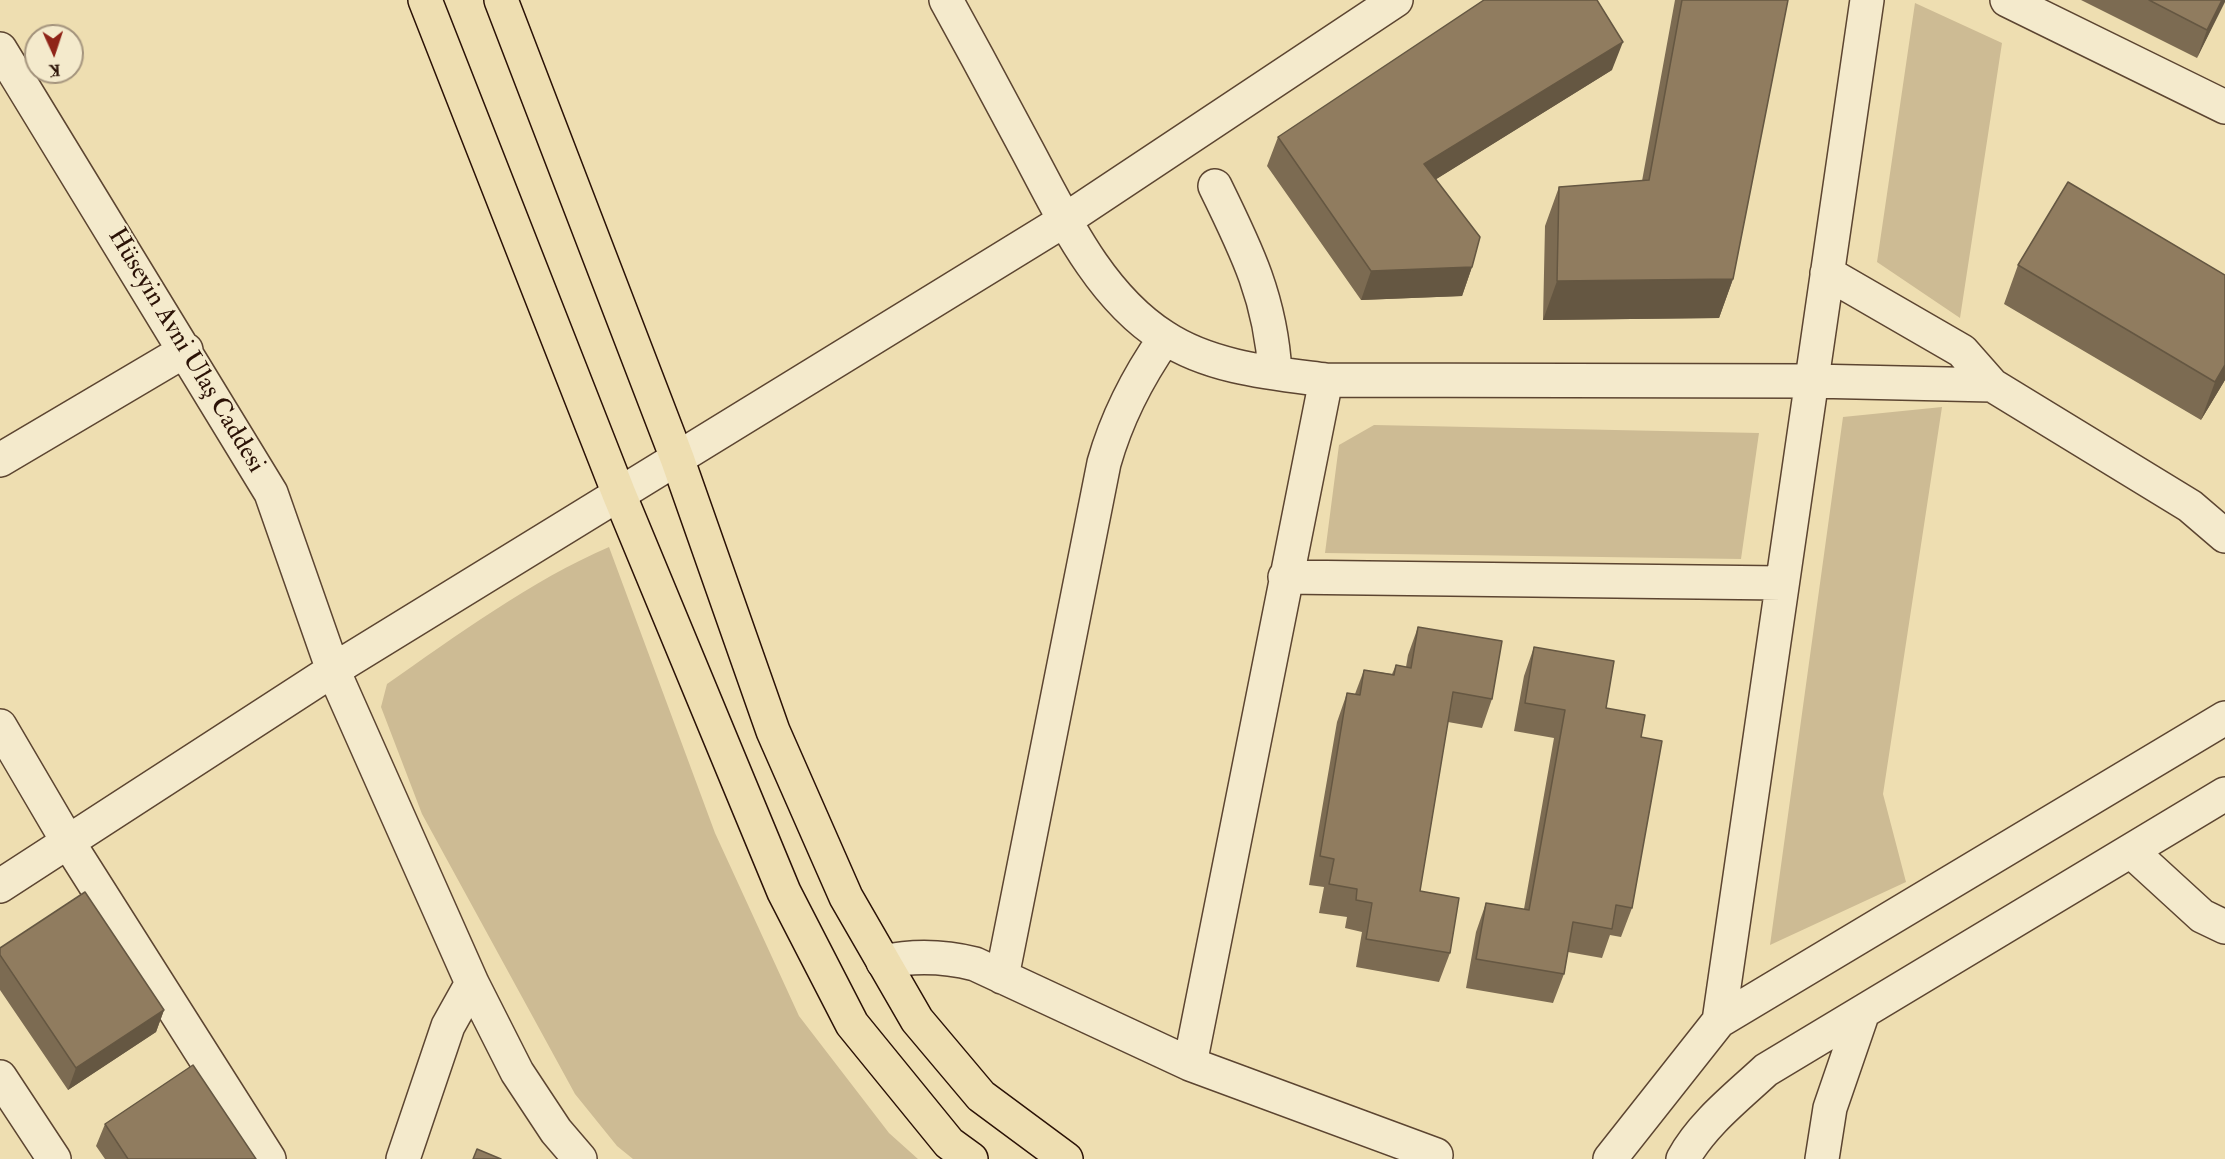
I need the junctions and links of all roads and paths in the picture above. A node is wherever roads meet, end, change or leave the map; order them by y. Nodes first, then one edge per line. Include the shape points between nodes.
1 (425, 0) edge
2 (501, 0) edge
3 (946, 0) edge
4 (1396, 0) edge
5 (1867, 0) edge
6 (2007, 0) edge
7 (1353, 12) edge
8 (0, 49) edge
9 (2225, 107) edge
10 (1215, 186) dead end
11 (1065, 220) junction
12 (1827, 273) junction
13 (1165, 338) junction
14 (186, 350) junction
15 (1275, 373) junction
16 (1326, 380) junction
17 (1811, 381) junction
18 (1992, 385) junction
19 (677, 458) junction
20 (0, 460) edge
21 (619, 494) junction
22 (2225, 536) edge
23 (1285, 577) junction
24 (1780, 583) junction
25 (333, 670) junction
26 (2225, 718) edge
27 (0, 726) edge
28 (2225, 794) edge
29 (68, 842) junction
30 (2131, 850) junction
31 (0, 886) edge
32 (2225, 927) edge
33 (883, 962) junction
34 (1002, 977) junction
35 (472, 983) junction
36 (1863, 1012) junction
37 (1719, 1021) junction
38 (1190, 1064) junction
39 (0, 1077) edge
40 (1436, 1155) dead end
41 (54, 1159) edge
42 (269, 1159) edge
43 (403, 1159) edge
44 (580, 1159) edge
45 (971, 1159) edge
46 (1066, 1159) edge
47 (1610, 1159) edge
48 (1683, 1159) edge
49 (1822, 1159) edge

1 - 21 main road
2 - 19 main road
3 - 11 street
4 - 7 street
5 - 12 street
6 - 9 street
7 - 11 street
8 - 14 street, Hüseyin Avni Ulaş Caddesi
10 - 15 street via 1261,288 1273,334
11 - 13 street via 1131,312
11 - 19 street
12 - 17 street
12 - 18 street via 1962,351
13 - 15 street via 1211,360
13 - 34 street via 1142,371 1104,463
14 - 20 street
14 - 25 street, Hüseyin Avni Ulaş Caddesi via 271,493
15 - 16 street
16 - 17 street
16 - 23 street
17 - 18 street
17 - 24 street
18 - 22 street via 2190,506
19 - 21 street
19 - 33 main road via 773,731 846,897
21 - 25 street
21 - 45 main road via 784,892 852,1024 949,1143
23 - 24 street
23 - 38 street
24 - 37 street
25 - 29 street
25 - 35 street, Hüseyin Avni Ulaş Caddesi
26 - 37 street
27 - 29 street
28 - 30 street
29 - 31 street
29 - 42 street
30 - 32 street via 2188,905
30 - 36 street
33 - 34 street via 926,956 951,958
33 - 46 main road via 917,1020 981,1096
34 - 38 street
35 - 43 street via 448,1026
35 - 44 street, Hüseyin Avni Ulaş Caddesi via 517,1072 556,1131
36 - 48 street via 1766,1070 1723,1110
36 - 49 street via 1830,1108
37 - 47 street
38 - 40 street
39 - 41 street

